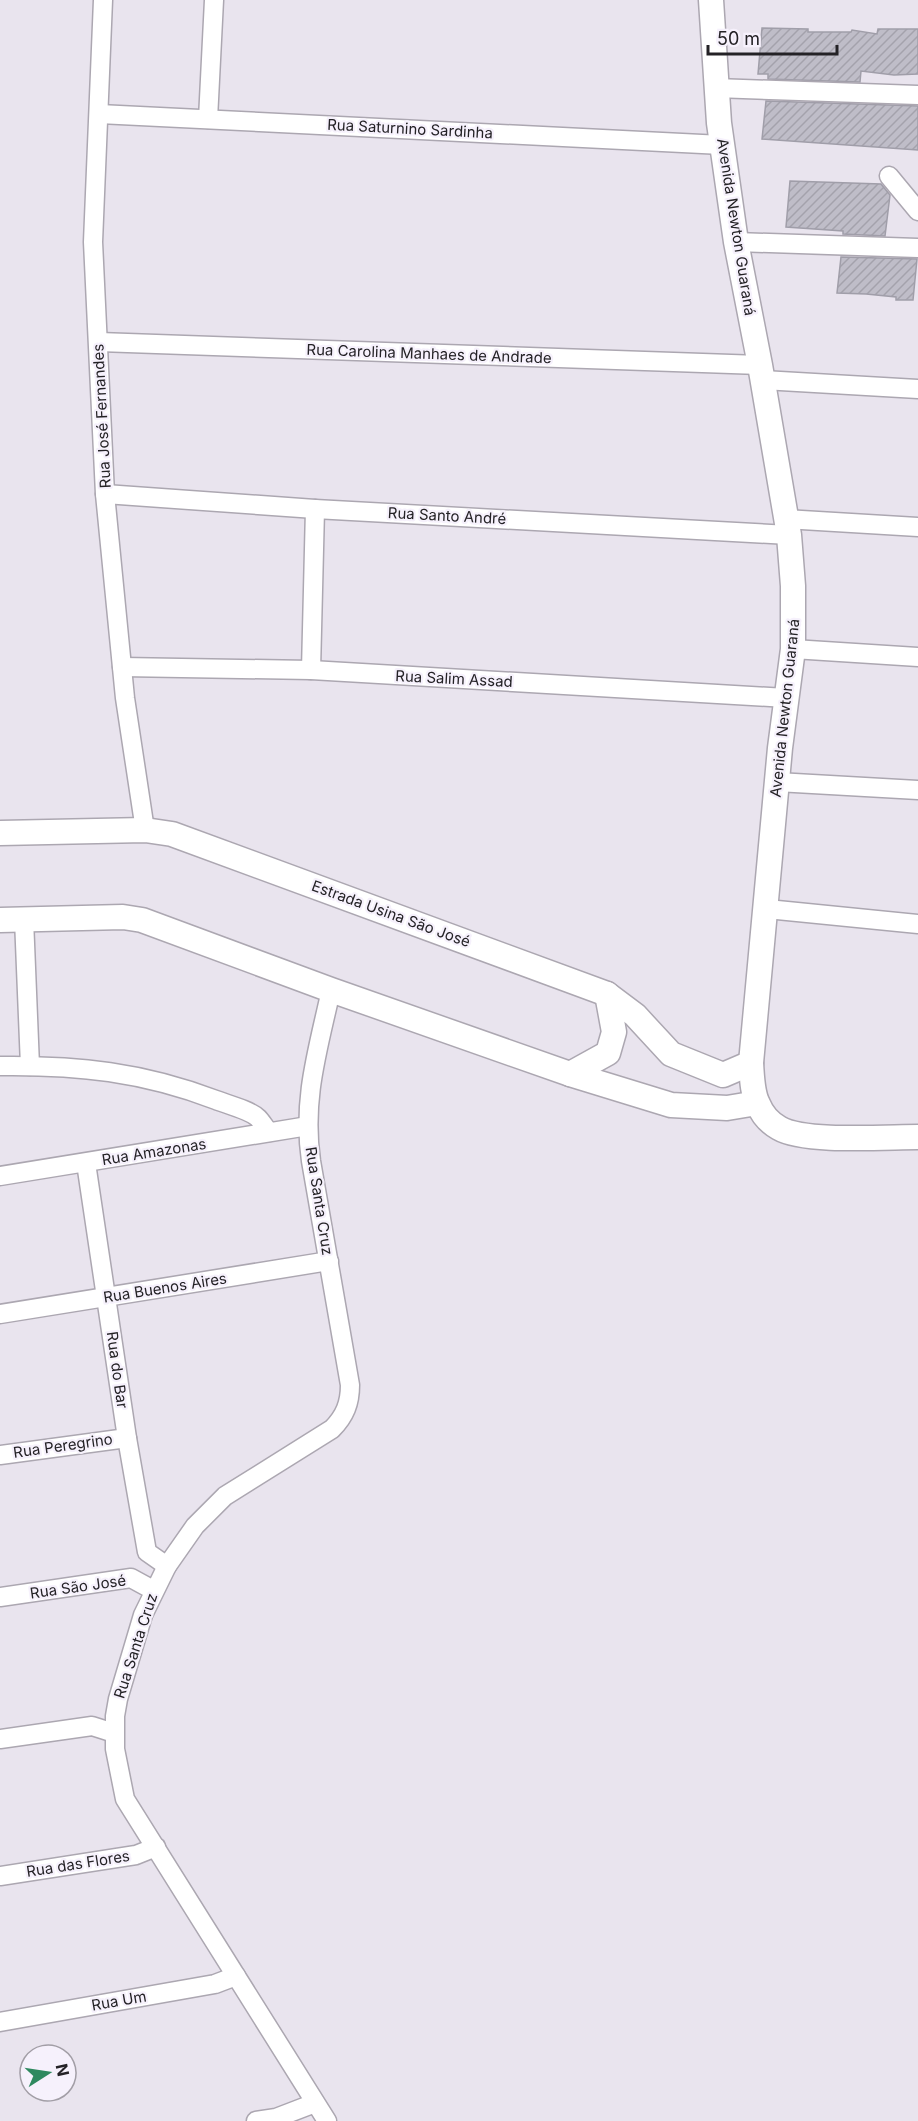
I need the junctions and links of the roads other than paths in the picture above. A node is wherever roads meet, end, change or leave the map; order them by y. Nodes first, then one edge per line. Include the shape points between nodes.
1 (103, 0) edge
2 (214, 0) edge
3 (711, 0) edge
4 (715, 88) junction
5 (918, 95) edge
6 (99, 114) junction
7 (208, 118) junction
8 (722, 145) junction
9 (889, 176) dead end
10 (918, 211) edge
11 (736, 242) junction
12 (918, 248) edge
13 (99, 342) junction
14 (761, 373) junction
15 (918, 390) edge
16 (105, 494) junction
17 (315, 509) junction
18 (787, 527) junction
19 (918, 527) edge
20 (793, 649) junction
21 (918, 657) edge
22 (122, 667) junction
23 (311, 670) junction
24 (786, 698) junction
25 (777, 782) junction
26 (918, 790) edge
27 (145, 830) junction
28 (0, 833) edge
29 (767, 909) junction
30 (24, 919) junction
31 (0, 920) edge
32 (918, 924) edge
33 (331, 990) junction
34 (607, 994) junction
35 (752, 1063) junction
36 (0, 1066) edge
37 (30, 1066) junction
38 (570, 1074) junction
39 (757, 1103) junction
40 (308, 1126) junction
41 (269, 1132) junction
42 (918, 1137) edge
43 (87, 1163) junction
44 (0, 1176) edge
45 (329, 1261) junction
46 (106, 1298) junction
47 (0, 1314) edge
48 (127, 1437) junction
49 (0, 1455) edge
50 (167, 1566) junction
51 (153, 1590) junction
52 (0, 1597) edge
53 (114, 1732) junction
54 (0, 1739) edge
55 (156, 1847) junction
56 (0, 1876) edge
57 (236, 1976) junction
58 (0, 2022) edge
59 (315, 2103) junction
60 (256, 2121) edge
61 (327, 2121) edge

1 - 6 street, Rua José Fernandes
2 - 7 street
3 - 4 main road, Avenida Newton Guaraná
4 - 5 street
4 - 8 main road, Avenida Newton Guaraná
6 - 7 street, Rua Saturnino Sardinha
6 - 13 street, Rua José Fernandes via 93,242
7 - 8 street, Rua Saturnino Sardinha
8 - 11 main road, Avenida Newton Guaraná
9 - 10 street
11 - 12 street
11 - 14 main road, Avenida Newton Guaraná
13 - 14 street, Rua Carolina Manhaes de Andrade
13 - 16 street, Rua José Fernandes
14 - 15 street, Rua Carolina Manhaes de Andrade
14 - 18 main road, Avenida Newton Guaraná
16 - 17 street, Rua Santo André
16 - 22 street, Rua José Fernandes
17 - 18 street, Rua Santo André
17 - 23 street
18 - 19 street, Rua Santo André
18 - 20 main road, Avenida Newton Guaraná via 794,586
20 - 21 street
20 - 24 main road, Avenida Newton Guaraná
22 - 23 street, Rua Salim Assad
22 - 27 street, Rua José Fernandes
23 - 24 street, Rua Salim Assad
24 - 25 main road, Avenida Newton Guaraná
25 - 26 street
25 - 29 main road, Avenida Newton Guaraná
27 - 28 main road, Estrada Usina São José
27 - 34 main road, Estrada Usina São José via 172,834
29 - 32 street
29 - 35 main road, Avenida Newton Guaraná
30 - 31 main road
30 - 33 main road via 142,920
30 - 37 street
33 - 38 main road
33 - 40 street, Rua Santa Cruz via 310,1086
34 - 35 main road, Estrada Usina São José via 635,1014 671,1054 723,1075
34 - 38 main road via 614,1032 608,1053
35 - 39 main road, Avenida Newton Guaraná
36 - 37 street
37 - 41 street via 92,1069 188,1089 257,1116
38 - 39 main road via 671,1105 727,1108
39 - 42 main road via 780,1129 799,1135
40 - 41 street, Rua Amazonas
40 - 45 street, Rua Santa Cruz
41 - 43 street, Rua Amazonas
43 - 44 street, Rua Amazonas
43 - 46 street, Rua do Bar
45 - 46 street, Rua Buenos Aires
45 - 50 street, Rua Santa Cruz via 350,1384 345,1412 324,1435 225,1496 195,1526
46 - 47 street, Rua Buenos Aires
46 - 48 street, Rua do Bar
48 - 49 street, Rua Peregrino
48 - 50 street, Rua do Bar via 147,1552
50 - 51 street, Rua Santa Cruz
51 - 52 street, Rua São José via 131,1578
51 - 53 street, Rua Santa Cruz via 118,1699
53 - 54 street via 92,1725
53 - 55 street, Rua Santa Cruz via 125,1799
55 - 56 street, Rua das Flores via 136,1855
55 - 57 street, Rua Santa Cruz
57 - 58 street, Rua Um via 215,1984
57 - 59 street, Rua Santa Cruz
59 - 60 street
59 - 61 street, Rua Santa Cruz

